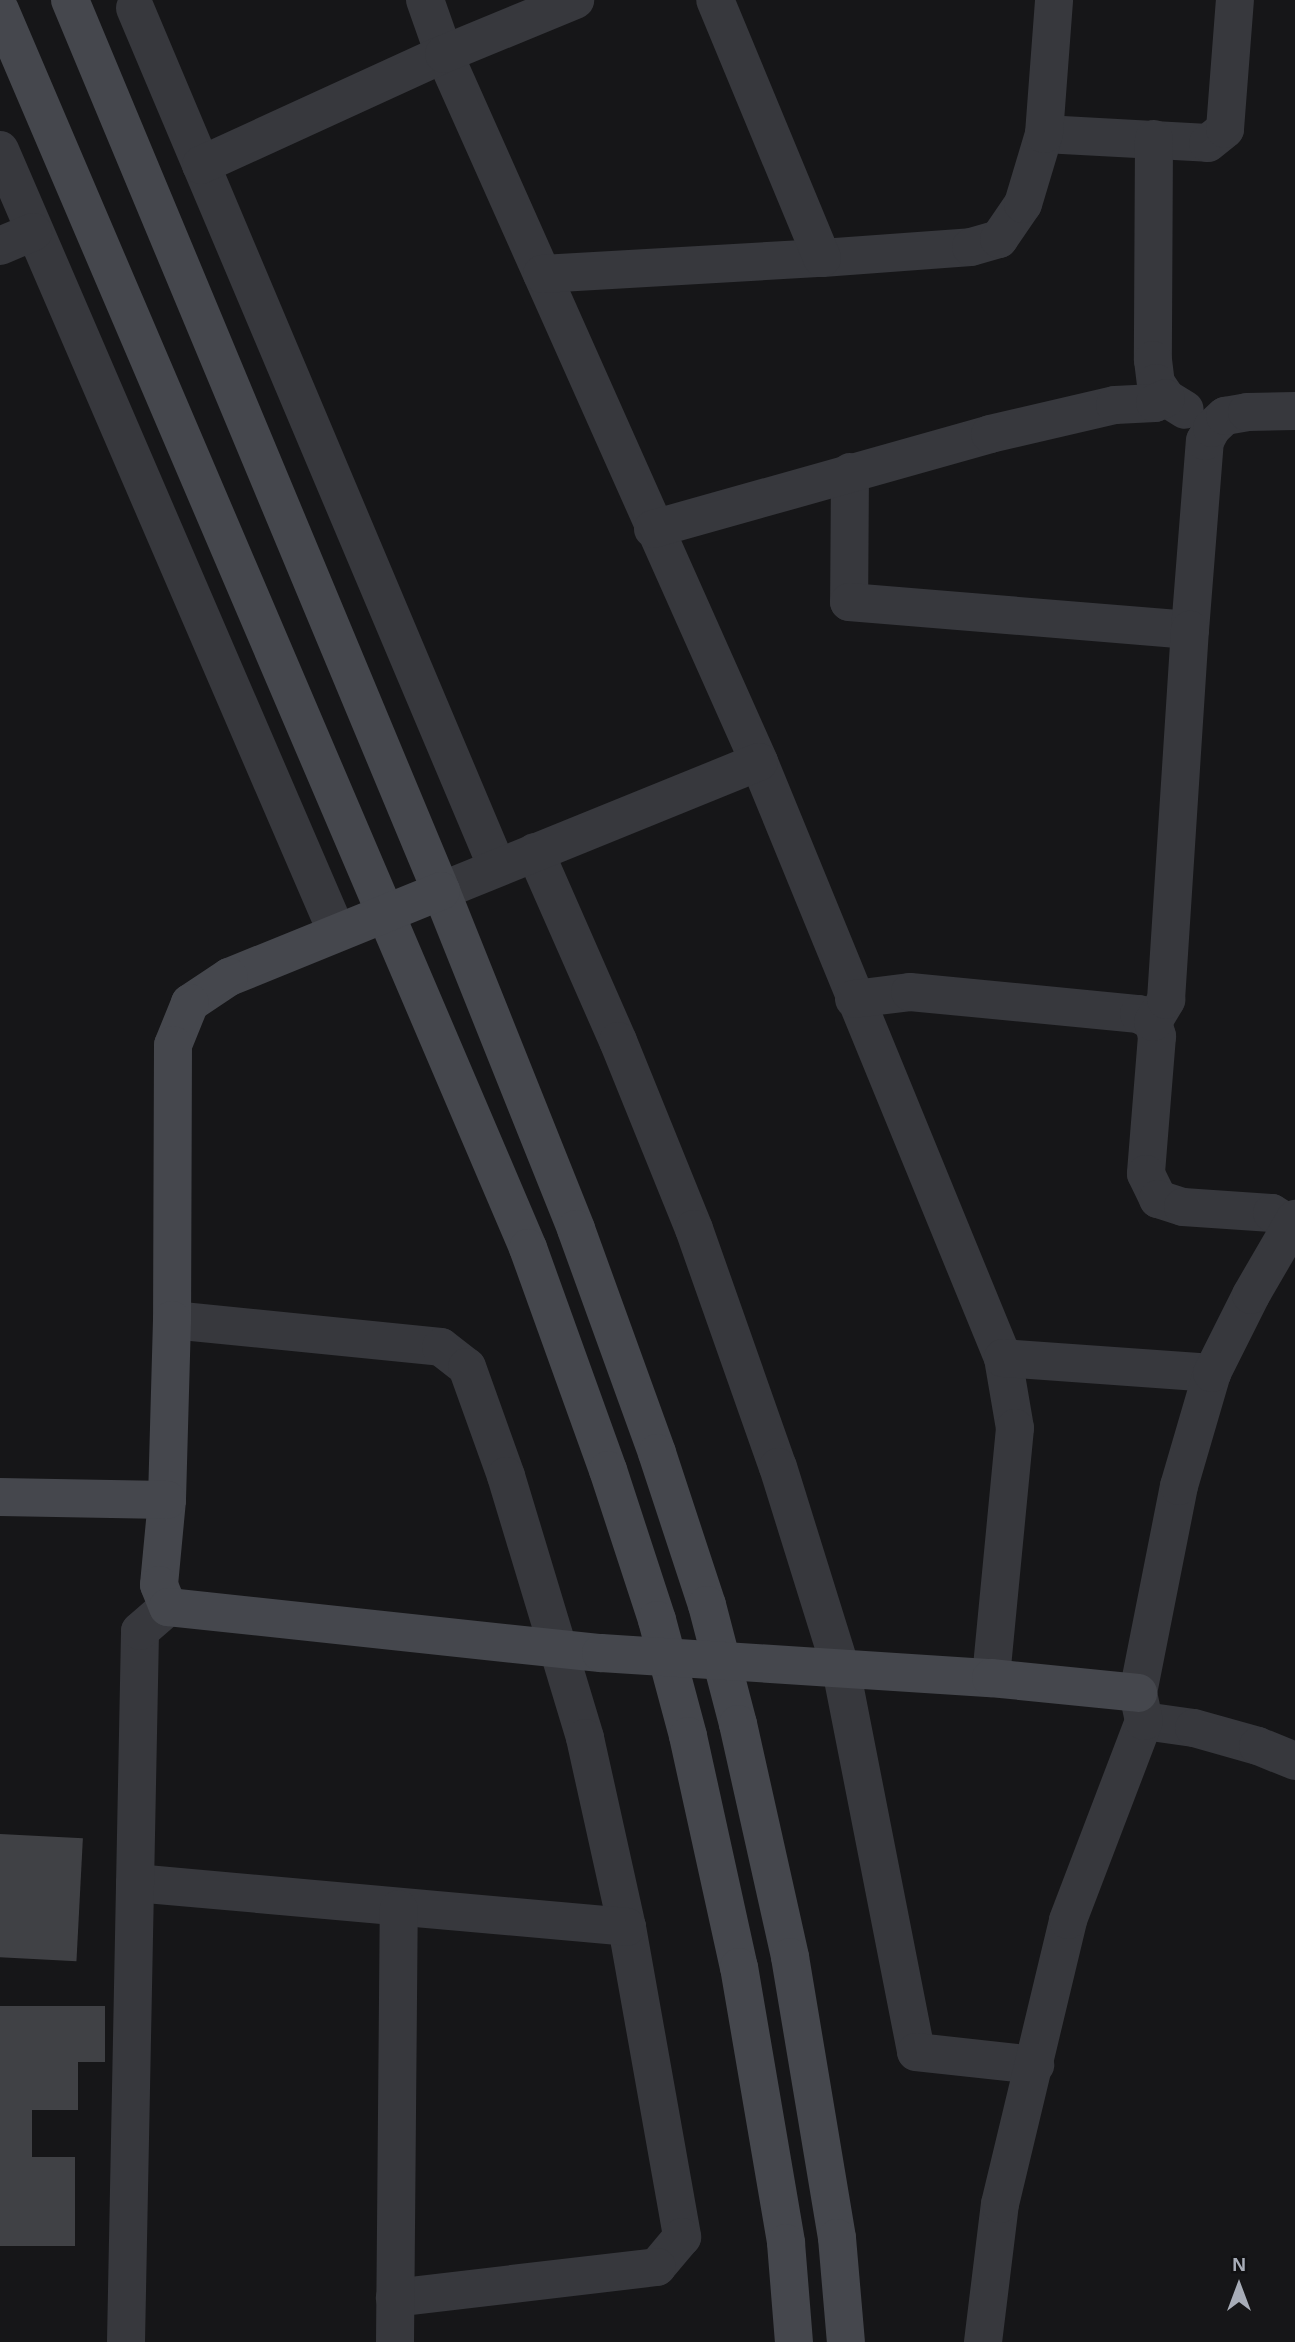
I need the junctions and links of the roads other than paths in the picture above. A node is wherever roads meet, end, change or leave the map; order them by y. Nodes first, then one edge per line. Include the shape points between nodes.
1 (70, 0) edge
2 (425, 0) edge
3 (575, 0) edge
4 (715, 0) edge
5 (1054, 0) edge
6 (1235, 0) edge
7 (135, 8) dead end
8 (0, 10) edge
9 (444, 54) junction
10 (1044, 134) junction
11 (1154, 139) junction
12 (0, 149) edge
13 (201, 165) junction
14 (17, 239) edge
15 (822, 258) junction
16 (542, 274) junction
17 (1166, 398) junction
18 (1295, 411) edge
19 (1212, 428) junction
20 (850, 472) junction
21 (653, 528) junction
22 (1190, 630) junction
23 (759, 762) junction
24 (535, 852) junction
25 (496, 867) junction
26 (441, 891) junction
27 (384, 914) junction
28 (337, 933) junction
29 (854, 999) junction
30 (1153, 1022) junction
31 (1293, 1222) edge
32 (172, 1320) junction
33 (1003, 1358) junction
34 (1212, 1373) junction
35 (0, 1497) edge
36 (167, 1500) junction
37 (168, 1607) junction
38 (555, 1646) junction
39 (841, 1669) junction
40 (991, 1678) junction
41 (1141, 1707) junction
42 (1295, 1761) edge
43 (135, 1883) junction
44 (399, 1909) junction
45 (627, 1927) junction
46 (1035, 2065) junction
47 (396, 2298) junction
48 (125, 2342) edge
49 (395, 2342) edge
50 (794, 2342) edge
51 (846, 2342) edge
52 (983, 2342) edge

1 - 26 street
2 - 9 street
3 - 9 street
4 - 15 street
5 - 10 street
6 - 11 street via 1225,129 1208,143
7 - 13 street
8 - 27 street
9 - 13 street
9 - 16 street
10 - 11 street
10 - 15 street via 1023,204 999,239 971,247
11 - 17 street via 1153,360 1156,383
12 - 14 street
13 - 25 street
14 - 28 street
15 - 16 street
16 - 21 street
17 - 19 street
17 - 20 street via 1003,431
18 - 19 street via 1225,416
19 - 22 street via 1205,441
20 - 21 street
20 - 22 street via 849,602
21 - 23 street
22 - 30 street via 1166,1000
23 - 24 street
23 - 29 street
24 - 25 street
24 - 39 street via 694,1229 778,1467
25 - 26 street
26 - 27 street
26 - 51 street via 576,1229 707,1605 790,1957 837,2238
27 - 28 street
27 - 50 street via 528,1248 657,1620 739,1967 786,2244
28 - 32 street via 229,976 190,1003 173,1045
29 - 30 street via 910,992 1139,1014
29 - 33 street
30 - 31 street via 1157,1037 1146,1174 1158,1199 1183,1207 1272,1213
31 - 34 street
32 - 36 street
32 - 38 street via 441,1348 467,1367 506,1476
33 - 34 street
33 - 40 street via 1015,1428
34 - 41 street via 1179,1486
35 - 36 street
36 - 37 street via 159,1584
37 - 38 street
37 - 43 street via 141,1631
38 - 39 street
38 - 45 street via 585,1738
39 - 40 street
39 - 46 street via 916,2052
40 - 41 street
41 - 42 street
41 - 46 street via 1068,1920
43 - 44 street
43 - 48 street
44 - 45 street
44 - 47 street
45 - 47 street via 682,2237 657,2267
46 - 52 street via 1000,2204
47 - 49 street

